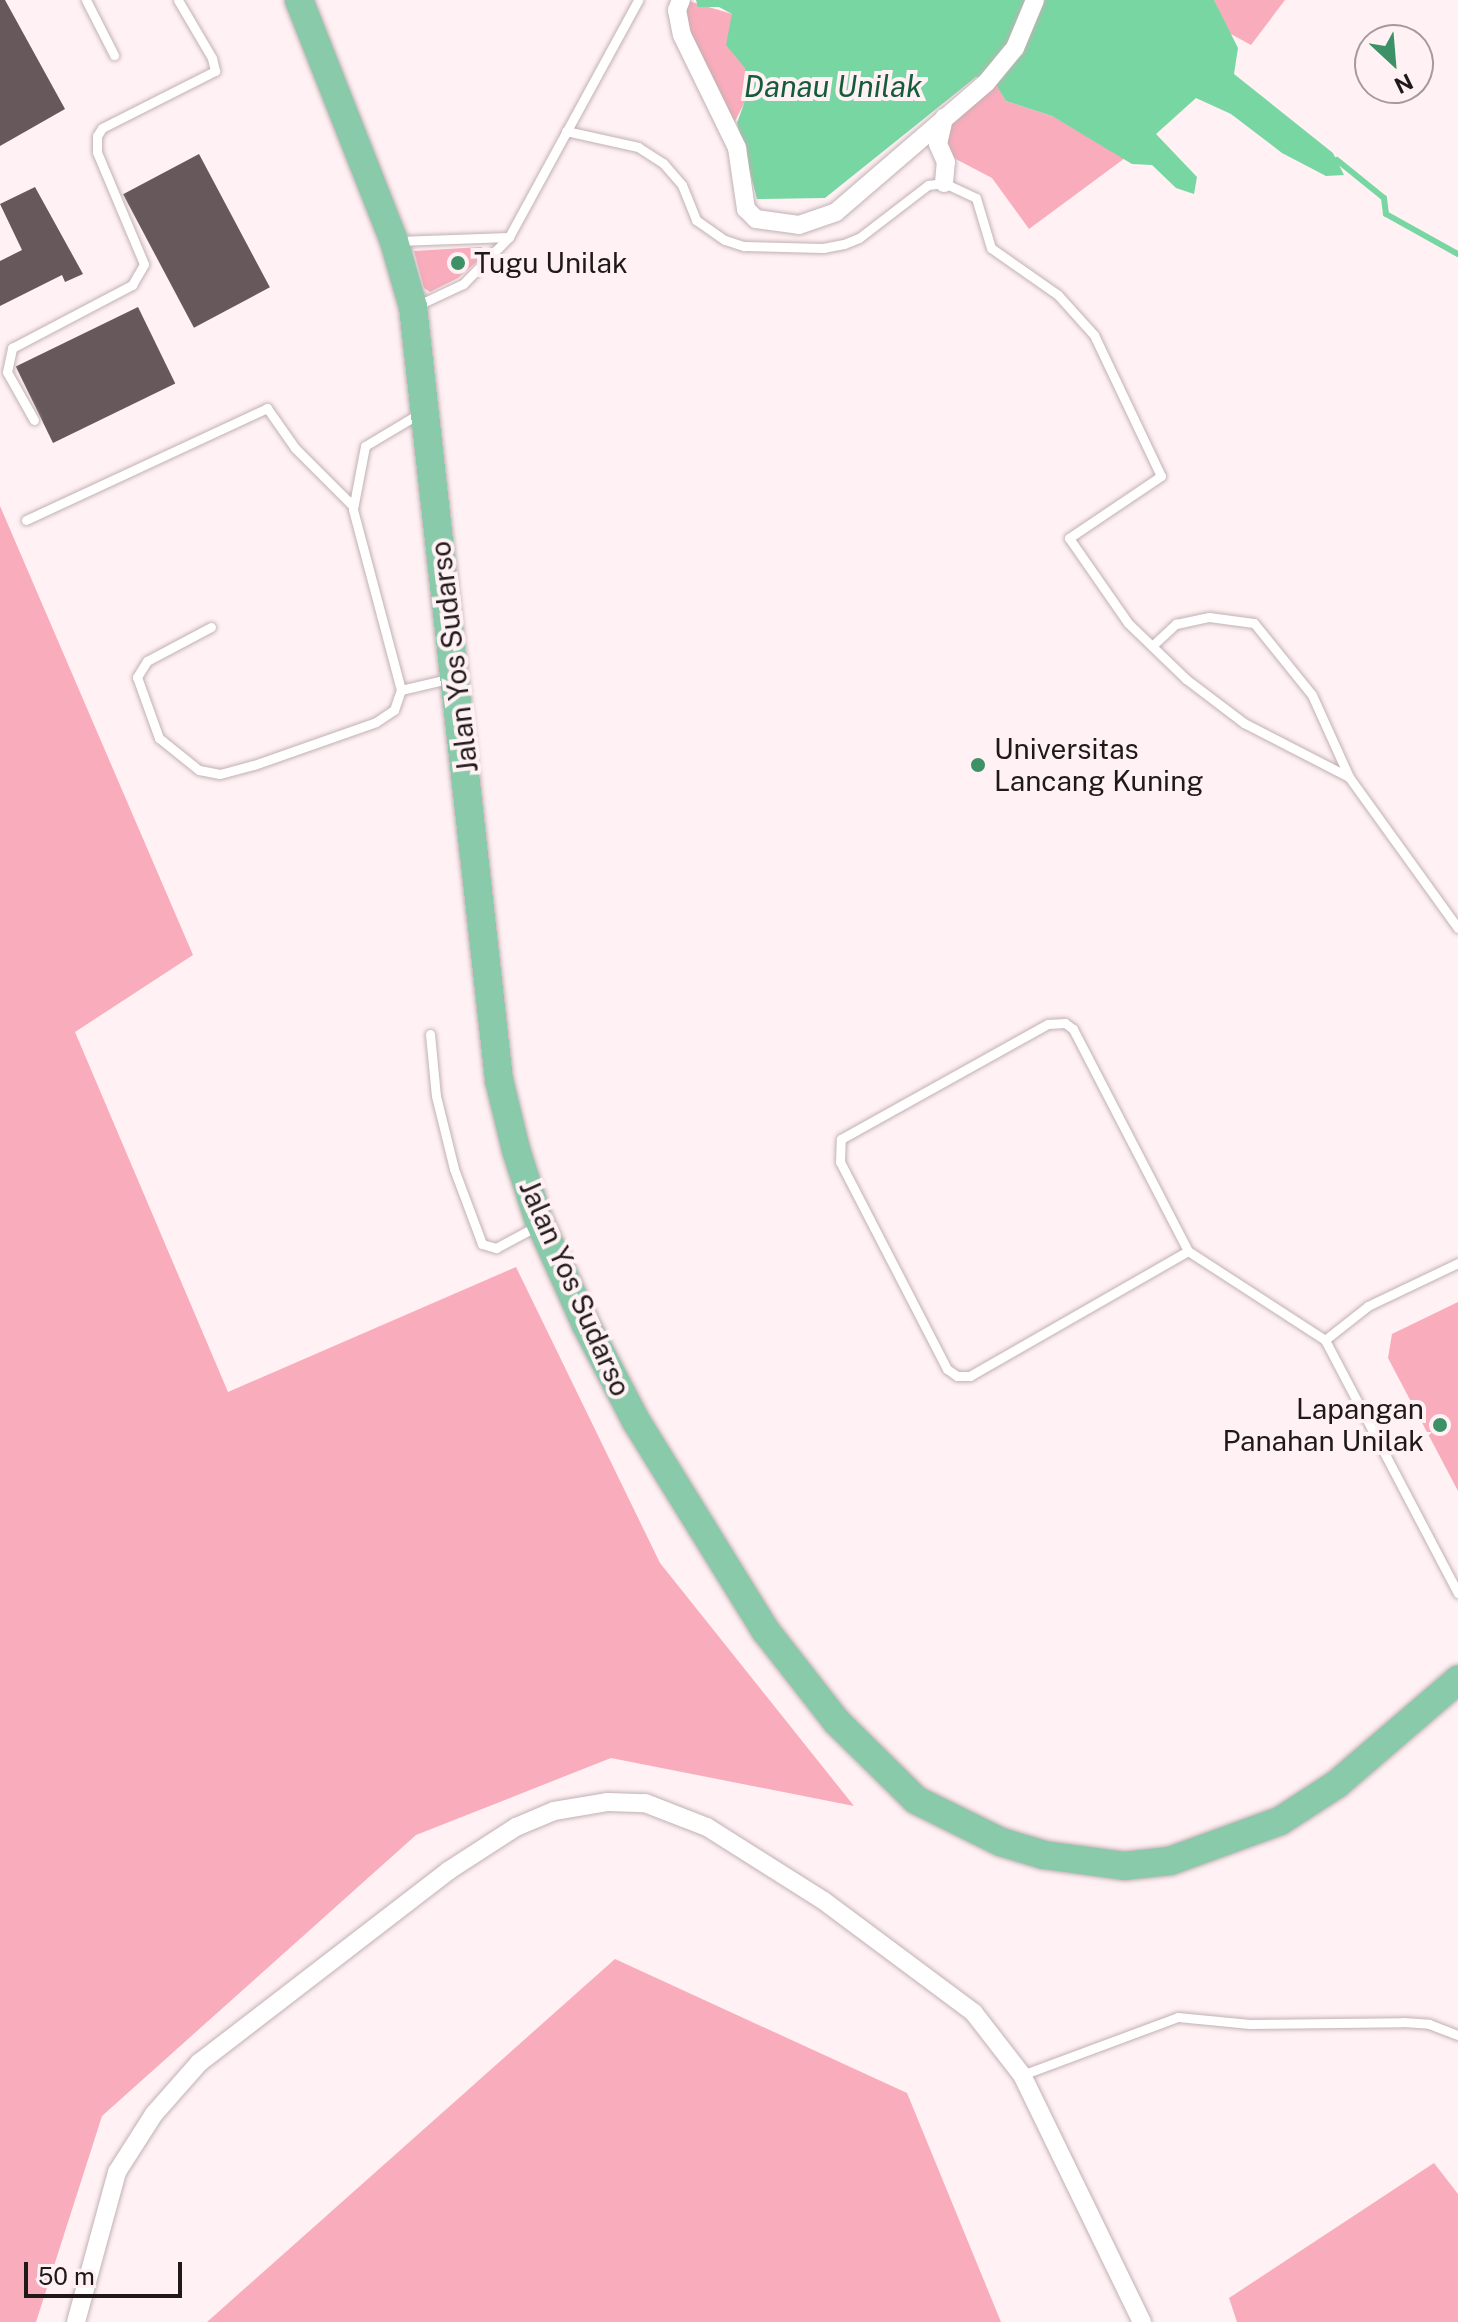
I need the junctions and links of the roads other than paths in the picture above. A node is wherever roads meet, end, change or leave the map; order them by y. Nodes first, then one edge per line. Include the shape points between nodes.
1 (86, 0) edge
2 (178, 0) edge
3 (299, 0) edge
4 (638, 0) edge
5 (681, 0) edge
6 (1035, 0) edge
7 (114, 55) dead end
8 (944, 118) junction
9 (566, 131) junction
10 (944, 183) junction
11 (509, 237) junction
12 (394, 241) junction
13 (413, 307) junction
14 (425, 411) junction
15 (34, 420) dead end
16 (353, 506) junction
17 (26, 520) dead end
18 (211, 627) dead end
19 (1152, 646) junction
20 (458, 677) junction
21 (401, 690) junction
22 (1349, 777) junction
23 (1458, 928) edge
24 (430, 1034) dead end
25 (540, 1224) junction
26 (1188, 1251) junction
27 (1458, 1263) edge
28 (1325, 1340) junction
29 (1458, 1593) edge
30 (1458, 1680) edge
31 (1458, 2035) edge
32 (1022, 2075) junction
33 (76, 2322) edge
34 (1142, 2322) edge

1 - 7 lane
2 - 15 lane via 215,71 102,128 97,136 97,152 144,264 132,285 12,348 7,372
3 - 12 main road, Jalan Yos Sudarso
4 - 9 lane
5 - 8 street via 677,10 682,35 737,148 742,201 756,219 799,225 822,220
6 - 8 street via 1015,48 986,83
8 - 10 street via 938,144 946,162
9 - 10 lane via 638,147 663,163 682,185 696,220 744,246 844,244 928,185
9 - 11 lane
10 - 19 lane via 976,198 991,248 1058,295 1094,335 1139,422 1161,476 1069,538 1128,623
11 - 12 lane
11 - 13 lane via 463,284
12 - 13 main road, Jalan Yos Sudarso
13 - 14 main road, Jalan Yos Sudarso
14 - 16 lane via 365,446
14 - 20 main road, Jalan Yos Sudarso
16 - 17 lane via 295,448 267,408
16 - 21 lane
18 - 21 lane via 147,661 137,677 159,738 199,770 220,774 363,727 394,710
19 - 22 lane via 1244,723
19 - 22 lane via 1176,624 1209,617 1254,623 1312,695
20 - 21 lane
20 - 25 main road, Jalan Yos Sudarso via 499,1080
22 - 23 lane
24 - 25 lane via 436,1096 454,1169 482,1244 496,1248
25 - 30 main road, Jalan Yos Sudarso via 636,1421 765,1630 885,1774 955,1822 1044,1855 1124,1866 1170,1861 1280,1821 1337,1784
26 - 26 lane via 1073,1029 1065,1023 1048,1024 841,1139 840,1162 947,1369 957,1376 970,1376
26 - 28 lane
27 - 28 lane via 1368,1306
28 - 29 lane
31 - 32 lane via 1429,2024 1403,2022 1250,2024 1178,2017
32 - 33 street via 974,2013 937,1981 707,1827 645,1803 554,1811 516,1827 448,1871 199,2063 154,2114 117,2172
32 - 34 street

